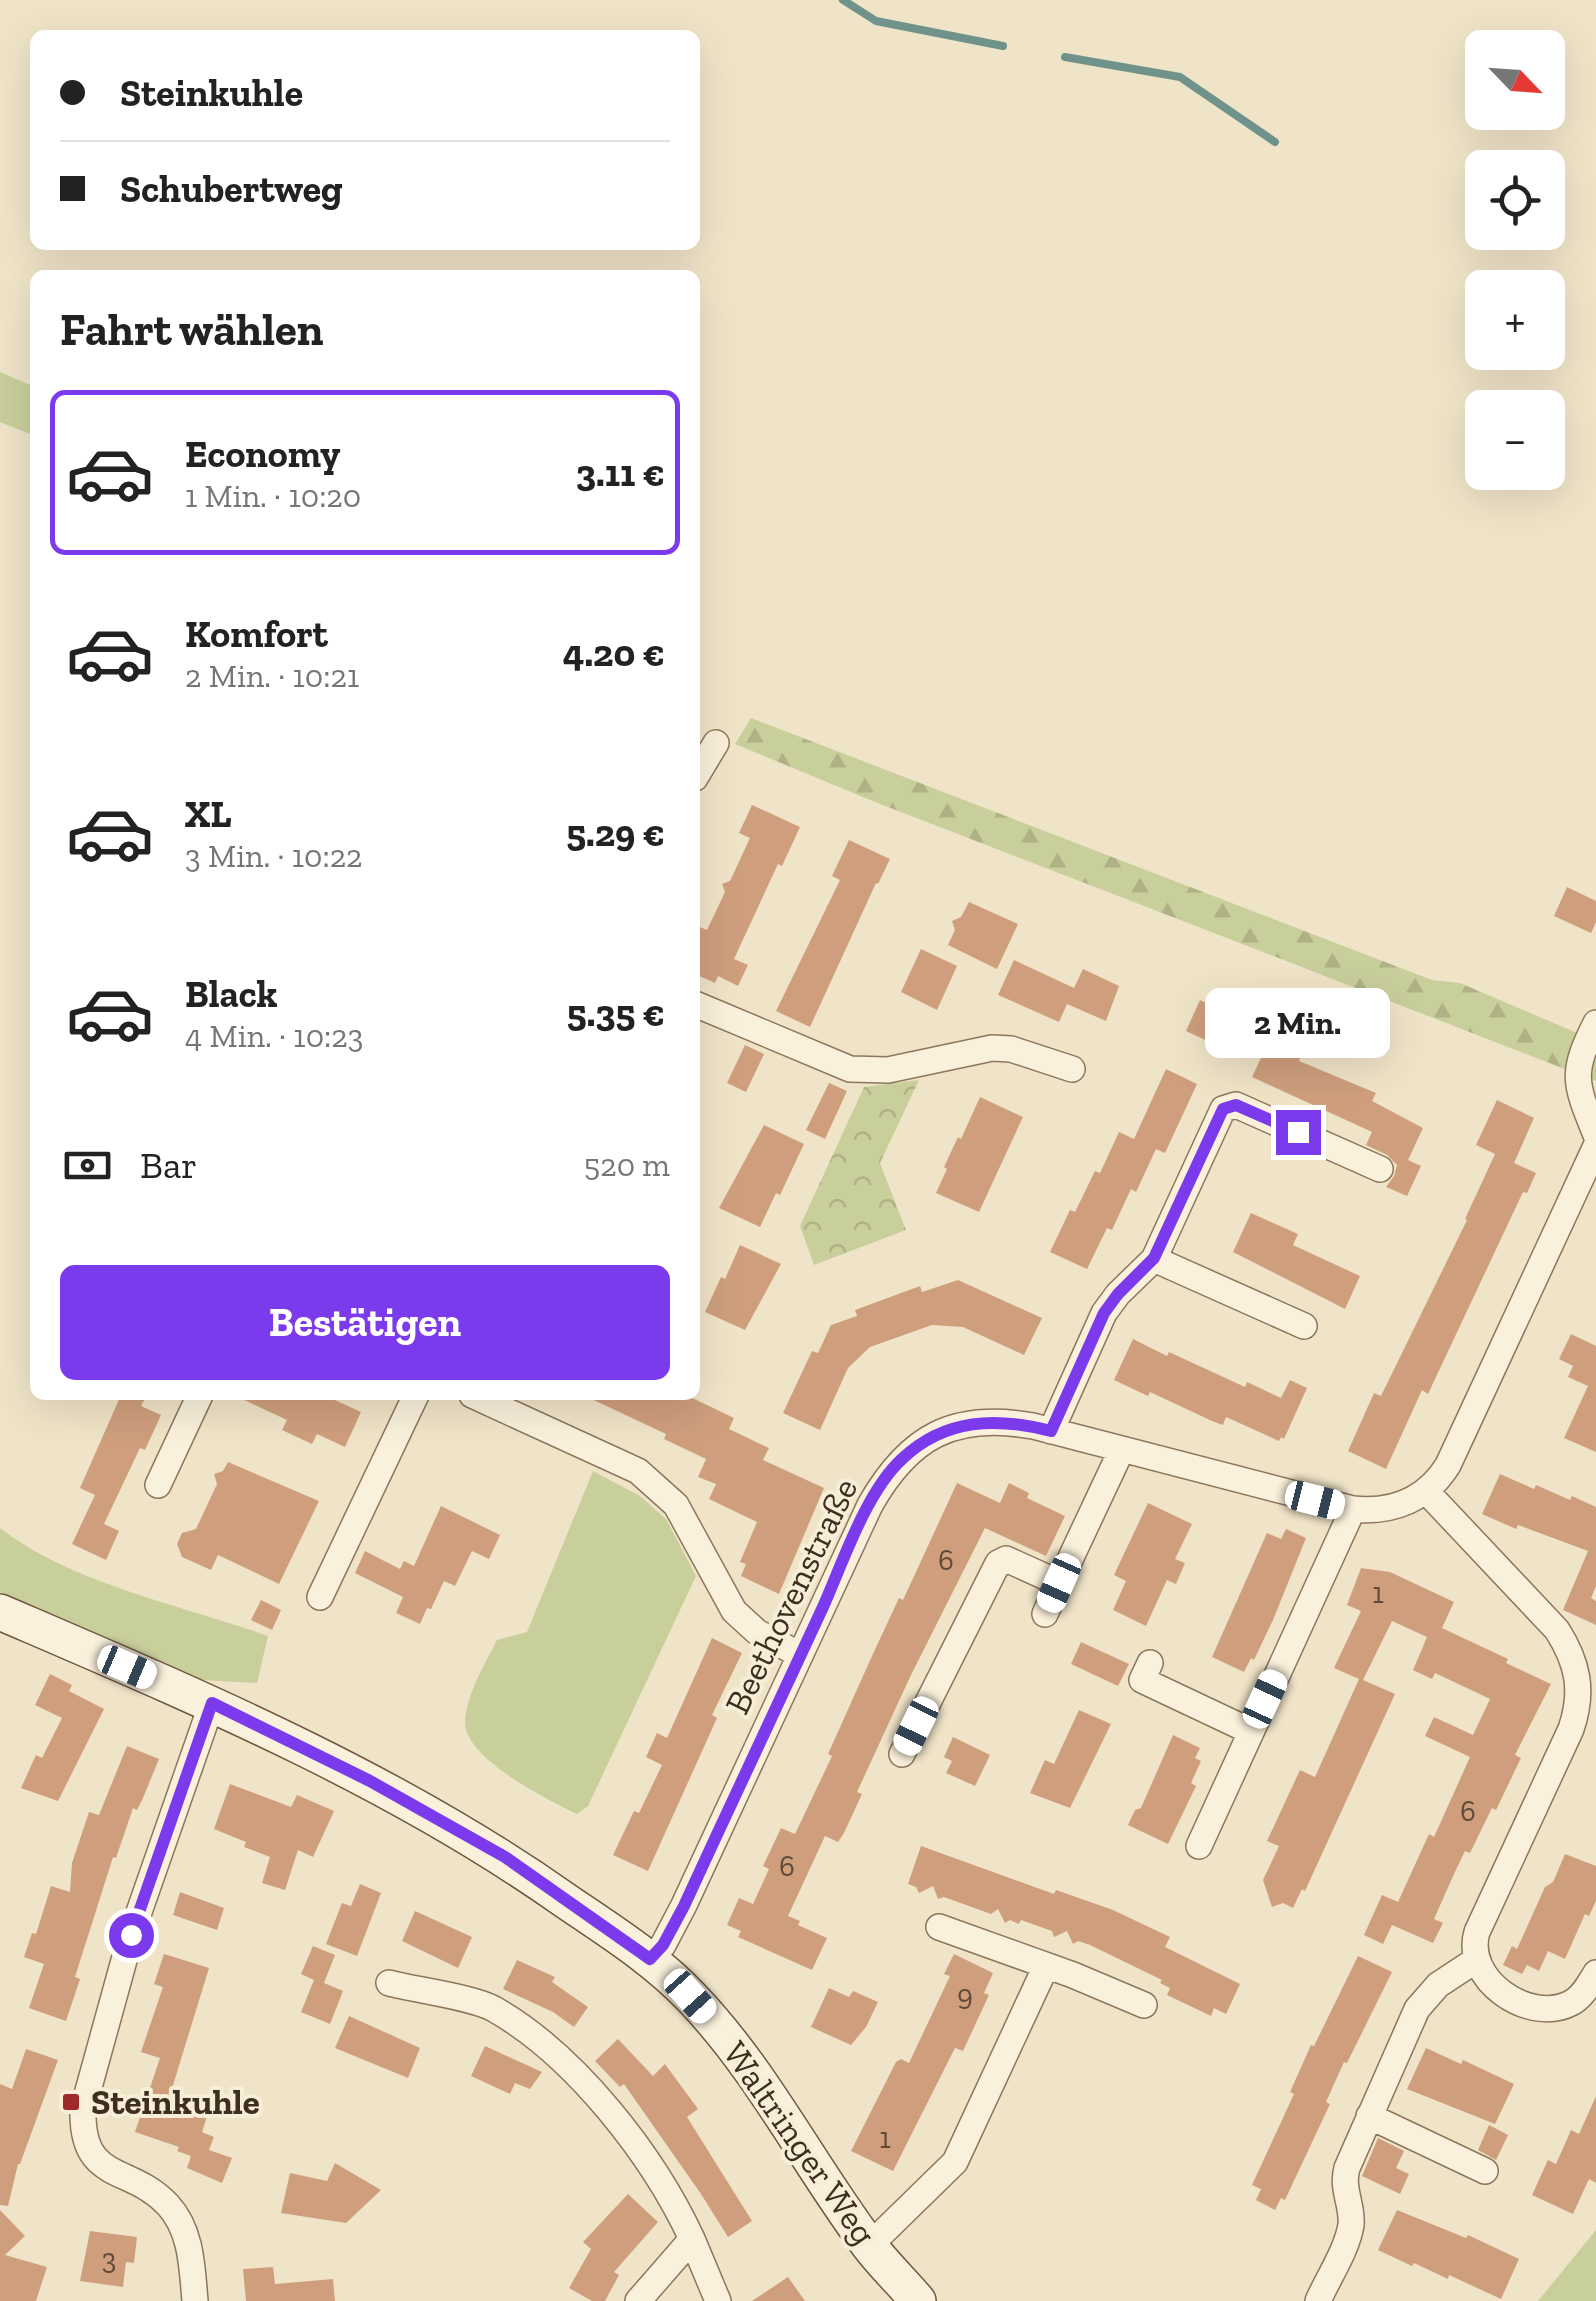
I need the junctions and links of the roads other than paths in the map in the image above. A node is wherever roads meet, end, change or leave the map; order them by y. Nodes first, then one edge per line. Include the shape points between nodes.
1 (716, 744) dead end
2 (700, 770) edge
3 (700, 1006) edge
4 (1596, 1022) edge
5 (1072, 1069) dead end
6 (1596, 1134) edge
7 (1596, 1146) edge
8 (1380, 1169) dead end
9 (1154, 1258) junction
10 (1304, 1326) dead end
11 (198, 1400) edge
12 (414, 1400) edge
13 (483, 1400) edge
14 (1051, 1431) junction
15 (1121, 1451) junction
16 (158, 1485) dead end
17 (1426, 1491) junction
18 (1353, 1509) junction
19 (1059, 1583) junction
20 (320, 1596) dead end
21 (0, 1612) edge
22 (1045, 1614) dead end
23 (800, 1655) junction
24 (1586, 1661) edge
25 (1150, 1662) dead end
26 (212, 1703) junction
27 (1250, 1731) junction
28 (902, 1754) dead end
29 (1199, 1846) dead end
30 (939, 1927) dead end
31 (650, 1959) junction
32 (1476, 1960) junction
33 (1046, 1966) junction
34 (1596, 1973) edge
35 (389, 1984) dead end
36 (1144, 2004) dead end
37 (1369, 2116) junction
38 (1485, 2171) dead end
39 (692, 2239) junction
40 (869, 2246) junction
41 (195, 2301) edge
42 (638, 2301) edge
43 (718, 2301) edge
44 (918, 2301) edge
45 (1318, 2301) edge

1 - 2 street
3 - 5 street via 850,1069 888,1070 992,1048
4 - 6 street via 1579,1058 1578,1088
7 - 17 street via 1448,1465
8 - 9 street via 1228,1106
9 - 10 street
9 - 14 street via 1104,1313
11 - 16 street
12 - 20 street
13 - 23 street via 638,1471 676,1505 734,1611
14 - 15 street, Beethovenstraße
14 - 23 street, Beethovenstraße via 993,1421 964,1424 902,1458 870,1506
15 - 18 street, Beethovenstraße
15 - 19 street
17 - 18 street, Beethovenstraße via 1391,1508
17 - 24 street
18 - 27 street
19 - 22 street
19 - 28 street via 1006,1560 998,1563
21 - 26 street, Waltringer Weg
23 - 31 street, Beethovenstraße via 684,1906
24 - 32 street via 1576,1712 1477,1932
25 - 27 street via 1142,1680
26 - 31 street, Waltringer Weg via 505,1857
26 - 41 street via 131,1935 82,2128 91,2156 170,2207 192,2258
27 - 29 street
30 - 33 street
31 - 40 street, Waltringer Weg via 728,2038
32 - 34 street via 1489,1982 1533,2006 1573,2002
32 - 37 street via 1422,2000
33 - 36 street
33 - 40 street via 954,2162
35 - 39 street via 491,2008 565,2062 623,2127
37 - 38 street
37 - 45 street via 1344,2180 1349,2232
39 - 42 street
39 - 43 street
40 - 44 street, Waltringer Weg

